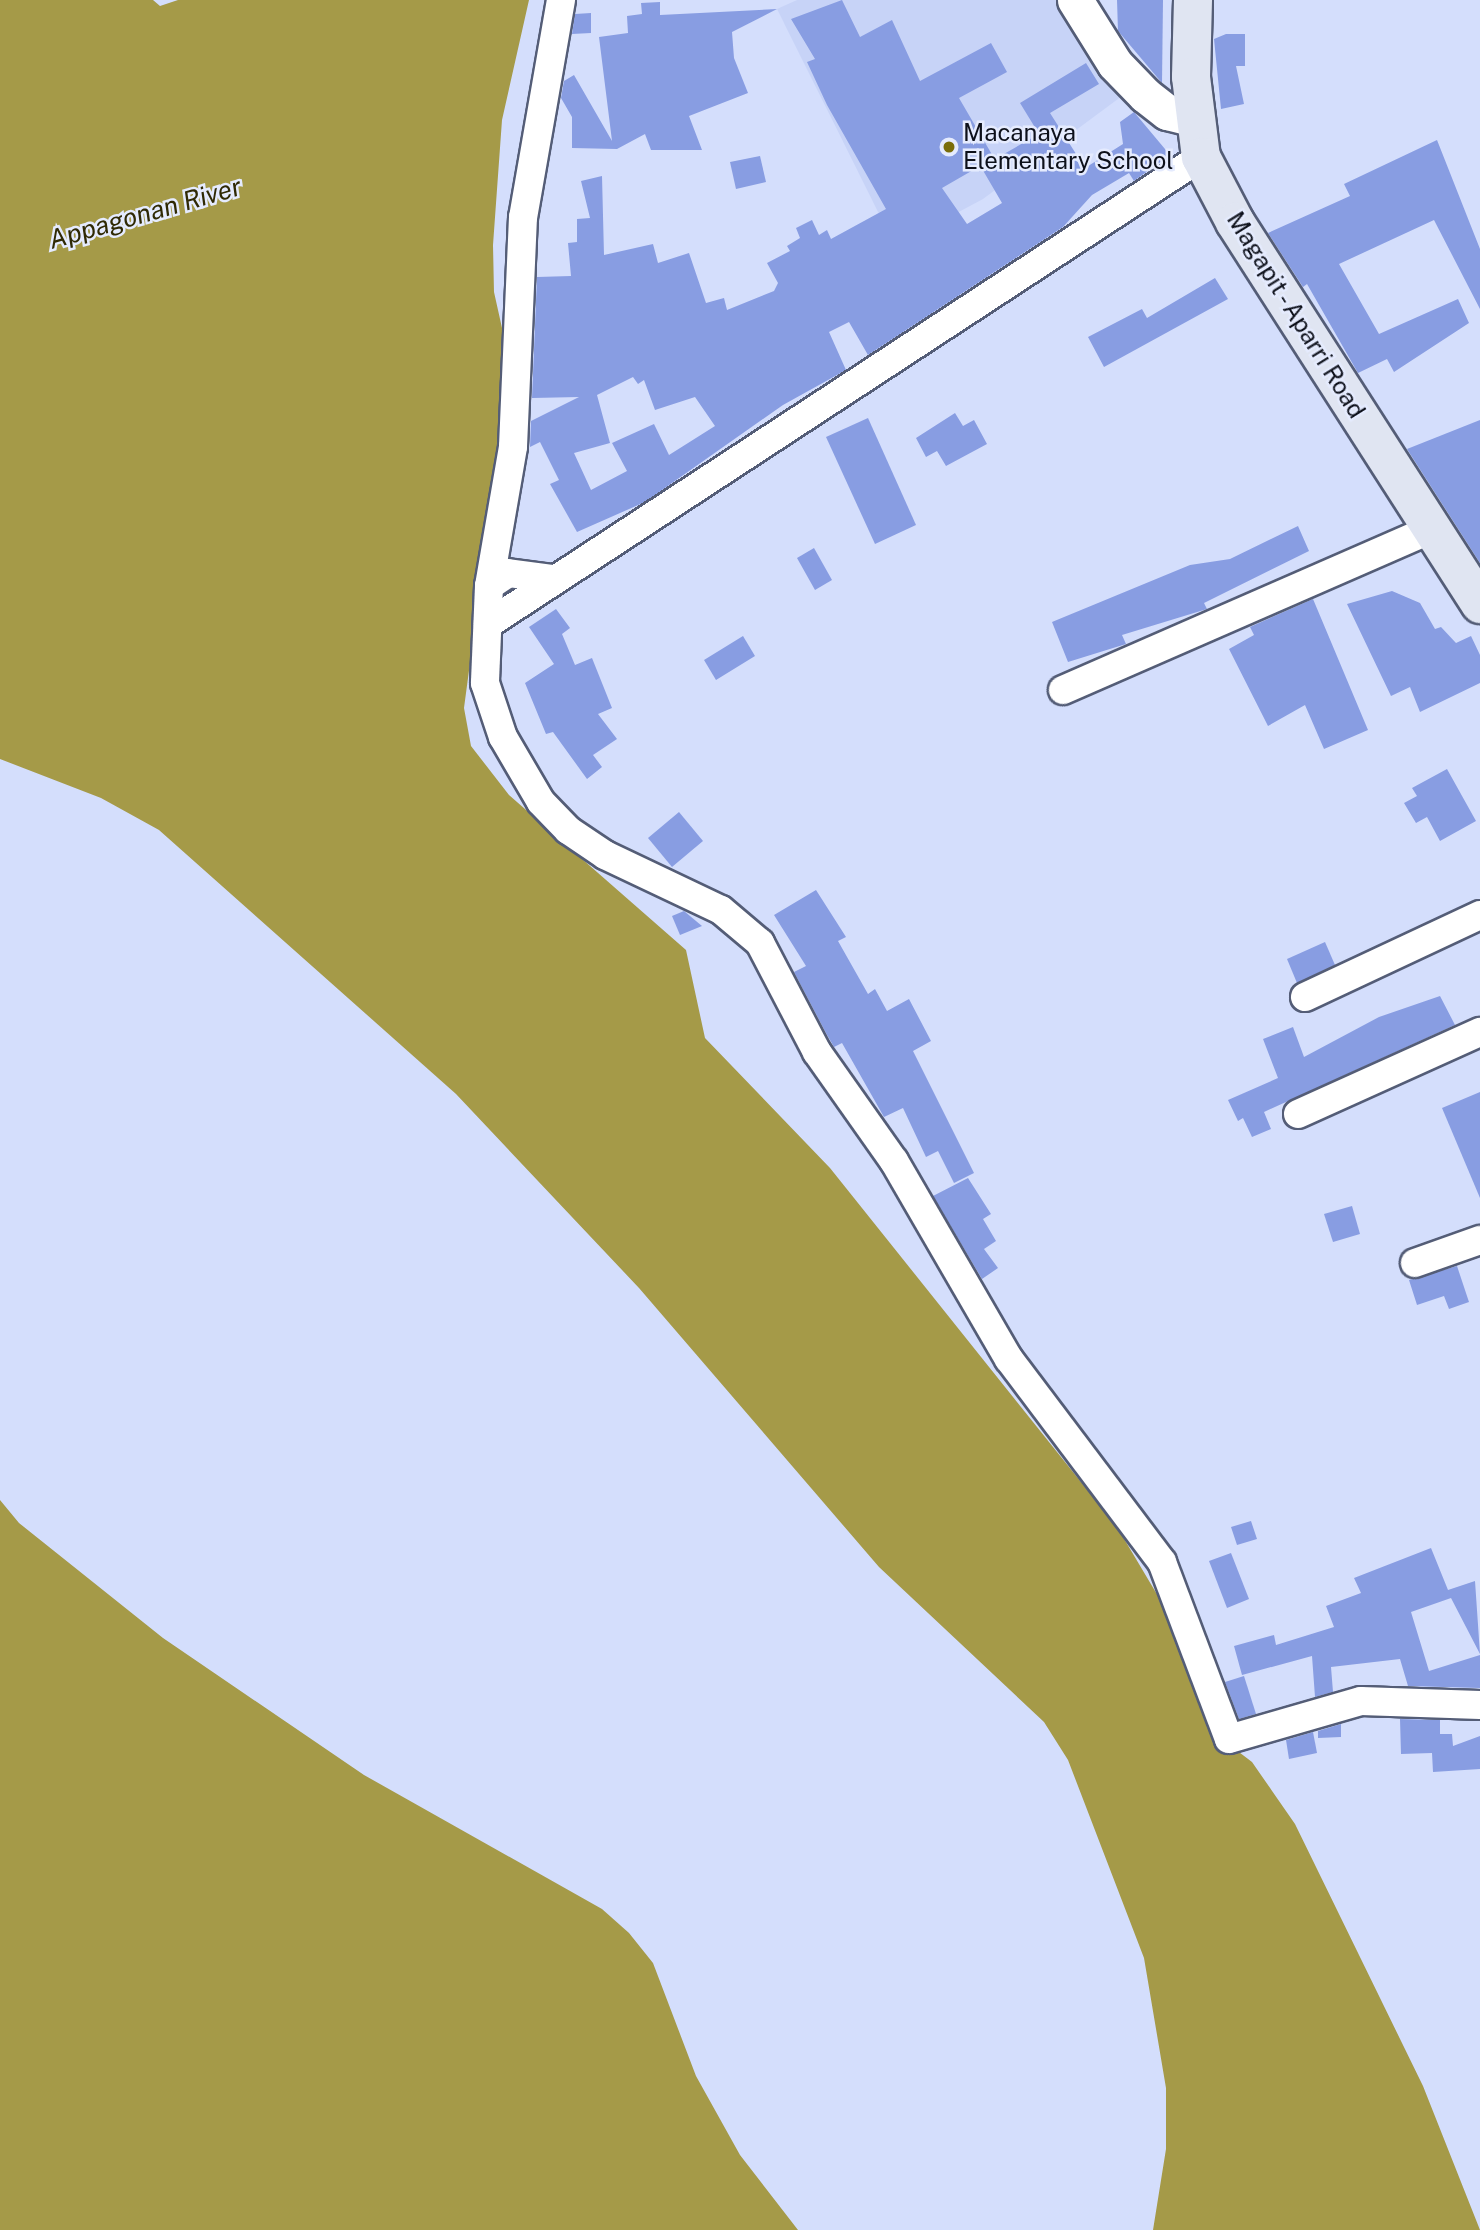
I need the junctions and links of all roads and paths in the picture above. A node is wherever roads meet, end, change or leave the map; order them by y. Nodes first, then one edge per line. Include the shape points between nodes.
1 (561, 0) edge
2 (1075, 0) edge
3 (1193, 0) edge
4 (1196, 119) junction
5 (1202, 157) junction
6 (1432, 529) junction
7 (552, 579) junction
8 (489, 586) junction
9 (1480, 604) edge
10 (488, 624) junction
11 (1063, 690) dead end
12 (1480, 915) edge
13 (1305, 997) dead end
14 (1480, 1032) edge
15 (1298, 1114) dead end
16 (1480, 1240) edge
17 (1415, 1263) dead end
18 (1480, 1705) edge

1 - 8 street via 523,218 513,447
2 - 4 street via 1115,64 1145,95 1167,112
3 - 4 main road, Magapit - Aparri Road
4 - 5 main road, Magapit - Aparri Road
5 - 6 main road, Magapit - Aparri Road via 1235,222
5 - 7 street
6 - 9 main road, Magapit - Aparri Road
6 - 11 street
7 - 8 street via 508,573
7 - 10 street
8 - 10 street
10 - 18 street via 491,711 541,802 605,855 673,882 742,924 761,943 817,1052 894,1161 1009,1359 1162,1562 1228,1738 1361,1701
12 - 13 street
14 - 15 street
16 - 17 street

